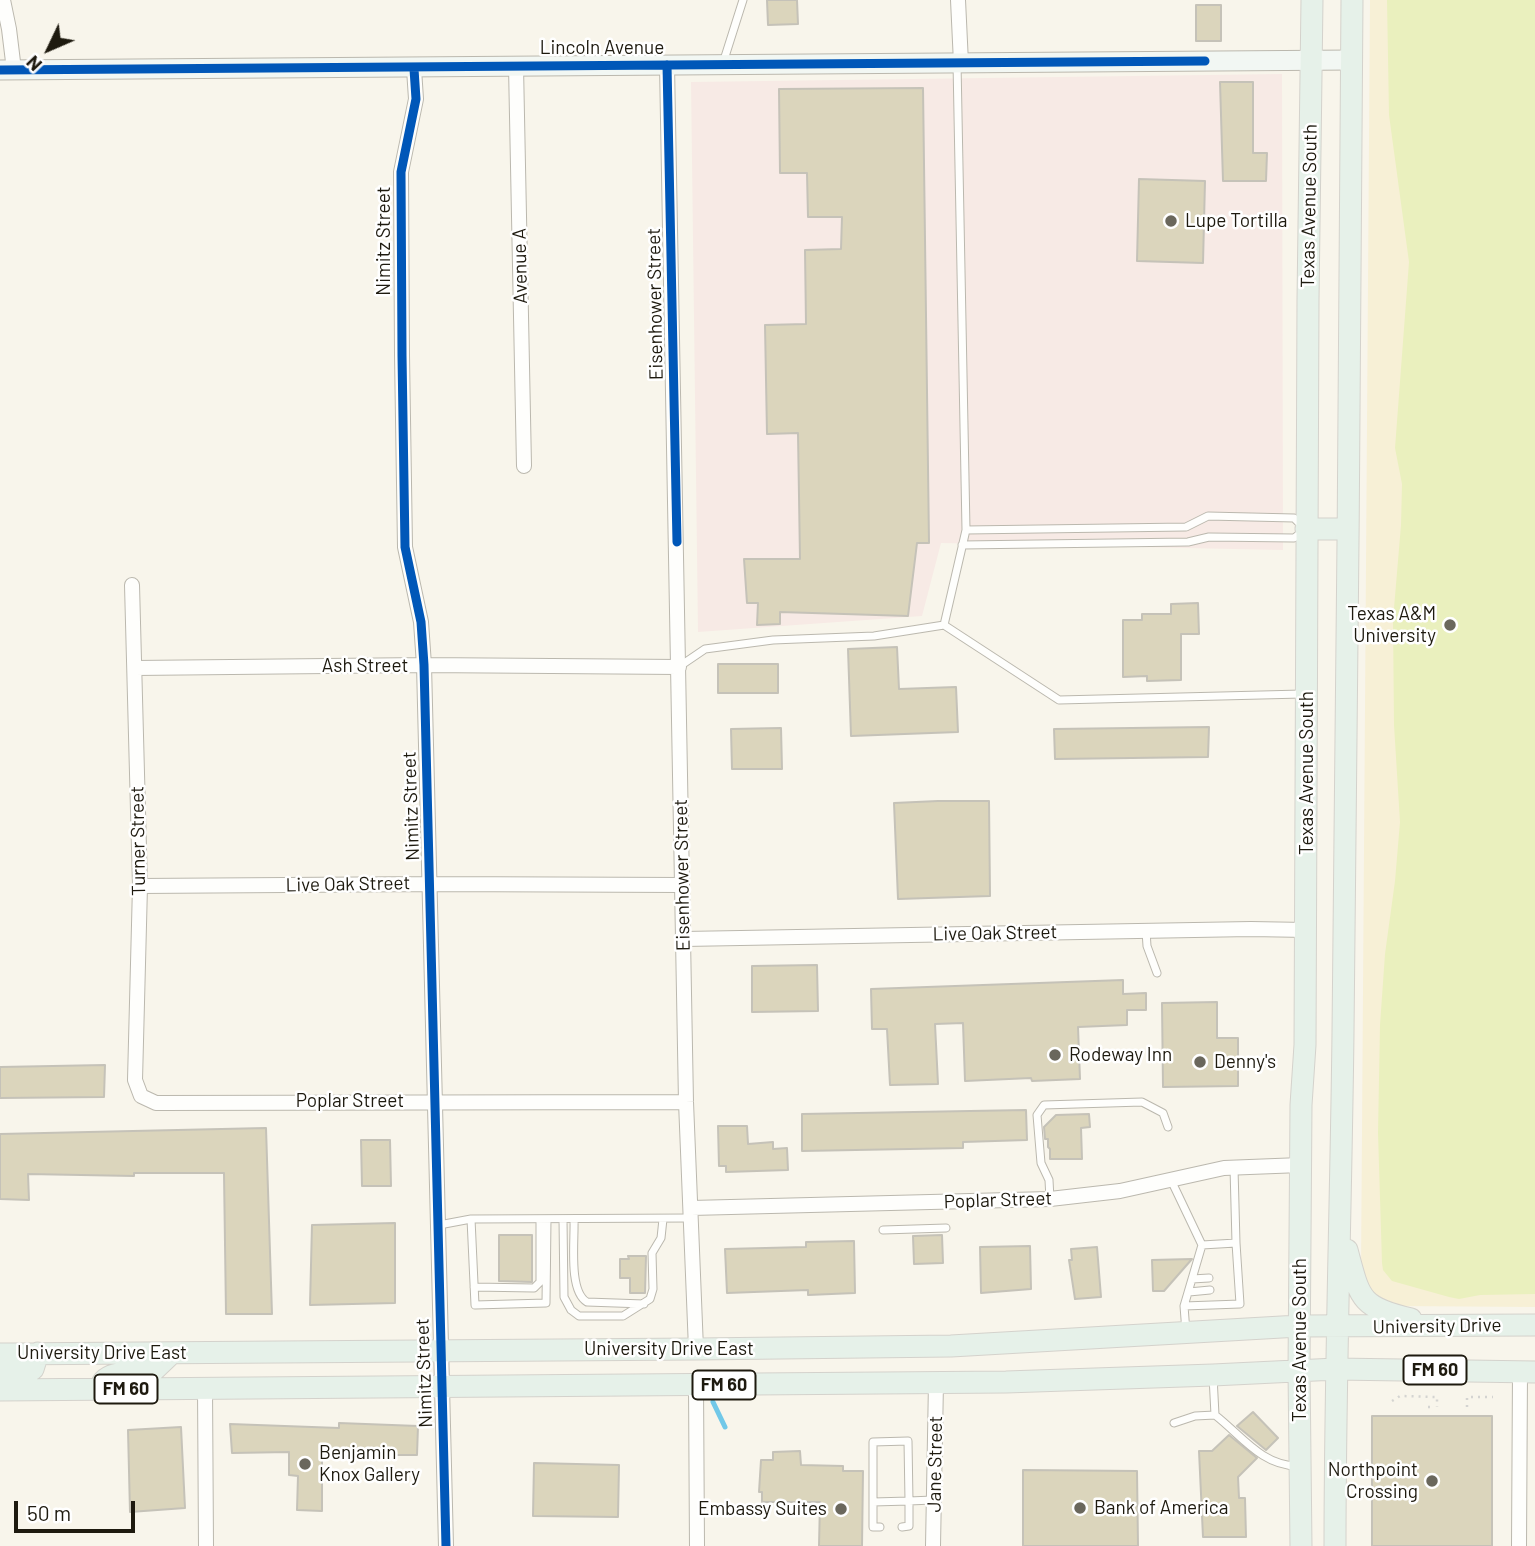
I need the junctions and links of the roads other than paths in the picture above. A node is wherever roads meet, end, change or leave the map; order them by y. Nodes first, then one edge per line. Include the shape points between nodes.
1 (3, 0) edge
2 (743, 0) edge
3 (958, 0) edge
4 (1312, 0) edge
5 (1352, 0) edge
6 (1352, 60) junction
7 (1311, 61) junction
8 (959, 63) junction
9 (723, 64) junction
10 (667, 65) junction
11 (516, 66) junction
12 (414, 69) junction
13 (7, 70) edge
14 (524, 466) dead end
15 (1306, 529) junction
16 (1348, 529) junction
17 (966, 530) junction
18 (962, 545) junction
19 (132, 585) dead end
20 (944, 625) junction
21 (424, 665) junction
22 (679, 667) junction
23 (135, 668) junction
24 (1307, 694) junction
25 (431, 884) junction
26 (682, 885) junction
27 (140, 886) junction
28 (1306, 930) junction
29 (1146, 931) junction
30 (684, 939) junction
31 (1157, 973) dead end
32 (141, 1096) joint
33 (435, 1101) junction
34 (686, 1101) junction
35 (1168, 1127) dead end
36 (1301, 1165) junction
37 (1234, 1167) junction
38 (1170, 1179) junction
39 (1050, 1199) junction
40 (691, 1213) junction
41 (471, 1219) junction
42 (544, 1219) junction
43 (563, 1219) junction
44 (574, 1219) junction
45 (663, 1219) junction
46 (439, 1226) junction
47 (1341, 1226) junction
48 (946, 1227) dead end
49 (883, 1230) dead end
50 (1236, 1243) junction
51 (1202, 1245) junction
52 (1209, 1278) dead end
53 (1192, 1279) junction
54 (474, 1287) junction
55 (1210, 1290) dead end
56 (1189, 1292) junction
57 (645, 1304) junction
58 (1184, 1306) junction
59 (1535, 1325) edge
60 (1299, 1326) junction
61 (1338, 1326) junction
62 (1443, 1326) junction
63 (1186, 1332) junction
64 (696, 1349) junction
65 (440, 1350) junction
66 (38, 1353) junction
67 (172, 1353) junction
68 (0, 1354) edge
69 (1336, 1369) junction
70 (1299, 1370) junction
71 (1528, 1372) edge
72 (0, 1374) edge
73 (1213, 1375) junction
74 (936, 1382) junction
75 (442, 1386) junction
76 (696, 1386) junction
77 (205, 1388) junction
78 (0, 1390) edge
79 (100, 1390) junction
80 (1215, 1415) junction
81 (1174, 1423) dead end
82 (1300, 1467) junction
83 (934, 1500) junction
84 (909, 1501) junction
85 (873, 1502) junction
86 (880, 1527) dead end
87 (902, 1527) dead end
88 (206, 1546) edge
89 (446, 1546) edge
90 (697, 1546) edge
91 (933, 1546) edge
92 (1301, 1546) edge
93 (1335, 1546) edge
94 (1519, 1546) edge

1 - 13 street via 9,29
2 - 9 lane
3 - 8 street
4 - 7 main road, Texas Avenue South
5 - 6 main road, Texas Avenue South
6 - 7 street, Lincoln Avenue
6 - 16 main road, Texas Avenue South
7 - 8 street, Lincoln Avenue
7 - 15 main road, Texas Avenue South
8 - 9 street, Lincoln Avenue
8 - 17 lane
9 - 10 street, Lincoln Avenue
10 - 11 street, Lincoln Avenue
10 - 22 street, Eisenhower Street
11 - 12 street, Lincoln Avenue
11 - 14 street, Avenue A
12 - 13 street, Lincoln Avenue
12 - 21 street, Nimitz Street via 416,99 401,172 401,355 405,547 421,622
15 - 16 main road
15 - 17 lane via 1294,518 1208,516 1186,527
15 - 18 lane via 1294,538
15 - 24 main road, Texas Avenue South
16 - 47 main road, Texas Avenue South
17 - 18 lane
18 - 20 lane
19 - 23 street, Turner Street
20 - 22 lane via 874,636 773,640 705,649
20 - 24 lane via 1059,700
21 - 22 street, Ash Street
21 - 23 street, Ash Street
21 - 25 street, Nimitz Street
22 - 26 street, Eisenhower Street
23 - 27 street, Turner Street
24 - 28 main road, Texas Avenue South
25 - 26 street, Live Oak Street
25 - 27 street, Live Oak Street
25 - 33 street, Nimitz Street
26 - 30 street, Eisenhower Street
27 - 32 street, Turner Street via 135,1080
28 - 29 street, Live Oak Street
28 - 36 main road, Texas Avenue South
29 - 30 street, Live Oak Street
29 - 31 lane
30 - 34 street, Eisenhower Street
32 - 33 street, Poplar Street via 156,1103
33 - 34 street, Poplar Street
33 - 46 street, Nimitz Street
34 - 40 street, Eisenhower Street
35 - 39 lane via 1163,1113 1142,1102 1044,1105 1037,1115
36 - 37 street, Poplar Street
36 - 60 main road, Texas Avenue South
37 - 38 street, Poplar Street
37 - 50 lane
38 - 39 street, Poplar Street via 1120,1191
38 - 51 lane
39 - 40 street, Poplar Street
40 - 45 lane
40 - 64 street, Eisenhower Street
41 - 42 lane
41 - 46 lane
41 - 54 lane
42 - 43 lane
42 - 54 lane via 540,1282 534,1288
42 - 54 lane via 547,1303 475,1305
43 - 44 lane
43 - 57 lane via 564,1297 572,1310 579,1317 623,1317
44 - 45 lane
44 - 57 lane via 579,1298
45 - 57 lane via 661,1238 652,1253 653,1289
46 - 65 street, Nimitz Street
47 - 61 main road, Texas Avenue South
47 - 62 main road via 1354,1282 1363,1297 1384,1313
48 - 49 lane
50 - 51 lane
50 - 58 lane via 1240,1304
51 - 53 lane
52 - 53 lane
53 - 56 lane
55 - 56 lane
56 - 58 lane
58 - 63 lane
59 - 62 main road, University Drive / FM 60
60 - 61 main road, University Drive East / FM 60
60 - 63 main road, University Drive East / FM 60
60 - 70 main road, Texas Avenue South
61 - 62 main road, University Drive / FM 60
61 - 69 main road, Texas Avenue South
63 - 64 main road, University Drive East / FM 60 via 951,1346
64 - 65 main road, University Drive East / FM 60
65 - 67 main road, University Drive East / FM 60
65 - 75 street, Nimitz Street
66 - 67 main road, University Drive East / FM 60
66 - 68 main road, University Drive East / FM 60
66 - 72 main road via 27,1373
67 - 79 main road via 151,1373 106,1377
69 - 70 main road, FM 60
69 - 71 main road, FM 60
69 - 93 main road, Texas Avenue South
70 - 73 main road, University Drive East / FM 60
70 - 82 main road, Texas Avenue South
71 - 94 street
73 - 74 main road, University Drive East / FM 60
73 - 80 lane
74 - 76 main road, University Drive East / FM 60
74 - 83 street, Jane Street
75 - 76 main road, University Drive East / FM 60
75 - 77 main road, University Drive East / FM 60
75 - 89 street, Nimitz Street
76 - 90 street
77 - 79 main road, University Drive East / FM 60
77 - 88 street
78 - 79 main road, University Drive East / FM 60
80 - 81 lane
80 - 82 lane via 1259,1456 1282,1466
82 - 92 main road, Texas Avenue South
83 - 84 lane
83 - 91 street, Jane Street
84 - 85 lane
84 - 85 lane via 908,1441 873,1442
84 - 87 lane via 909,1526
85 - 86 lane via 873,1527

